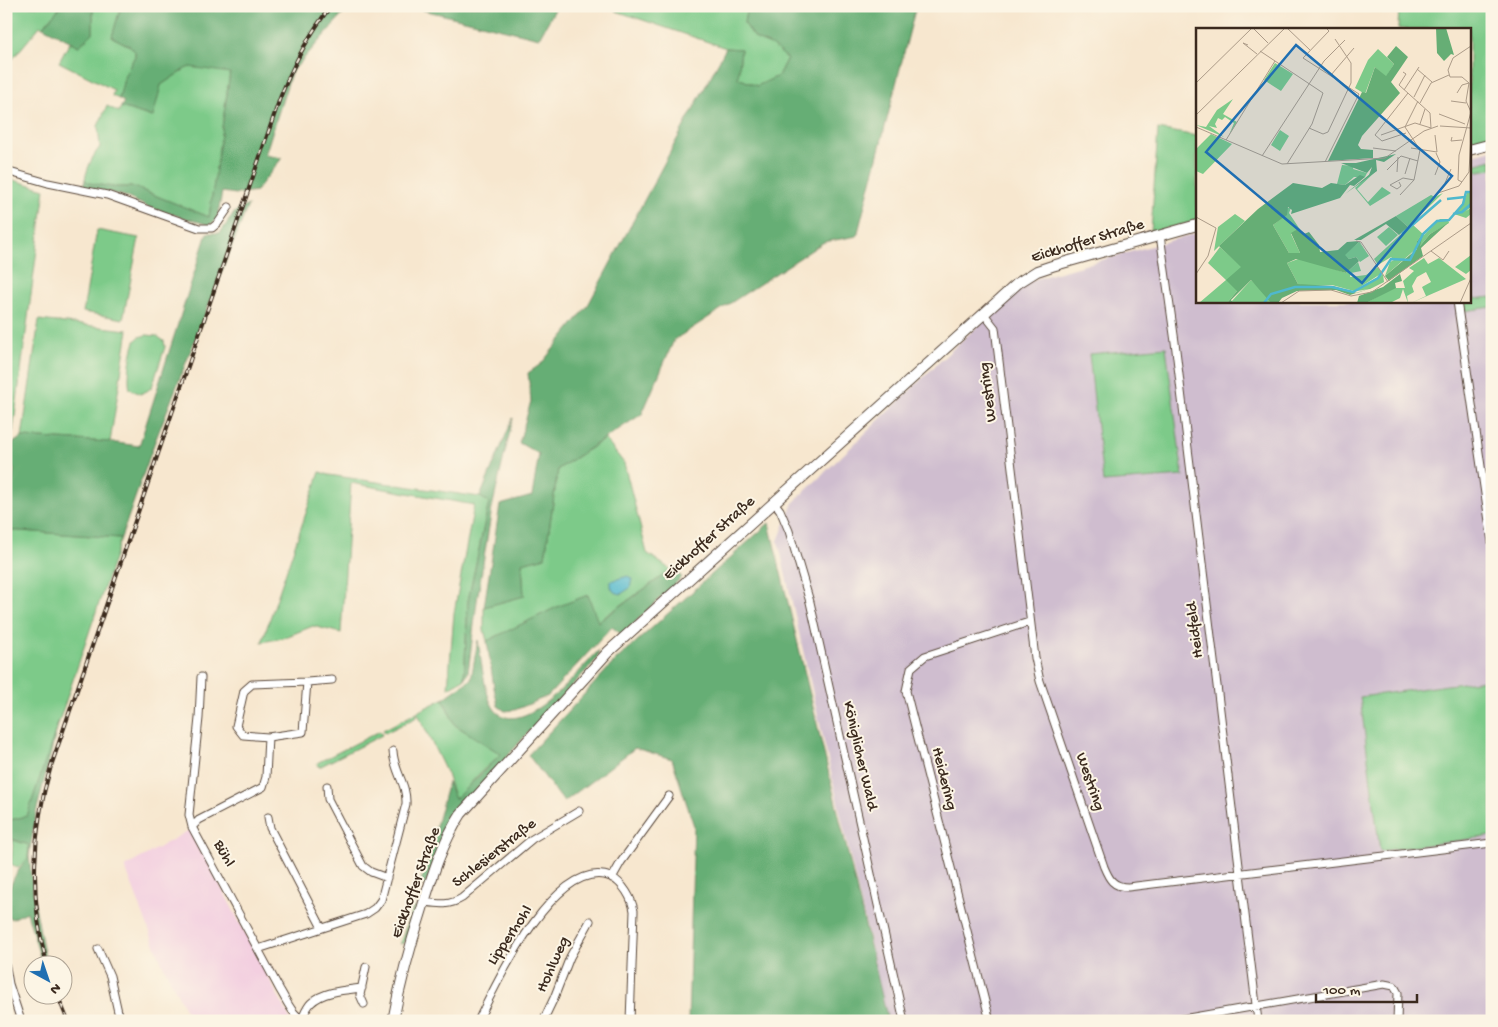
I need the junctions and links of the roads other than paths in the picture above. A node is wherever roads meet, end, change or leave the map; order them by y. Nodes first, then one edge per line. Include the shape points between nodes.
1 (1492, 144) edge
2 (1470, 150) edge
3 (6, 171) edge
4 (228, 207) dead end
5 (1196, 225) edge
6 (1160, 235) junction
7 (1457, 302) edge
8 (984, 314) junction
9 (774, 502) junction
10 (1492, 542) edge
11 (1029, 622) junction
12 (201, 677) dead end
13 (332, 680) dead end
14 (306, 682) junction
15 (268, 737) junction
16 (393, 751) dead end
17 (327, 786) dead end
18 (669, 796) dead end
19 (579, 811) dead end
20 (268, 817) dead end
21 (192, 826) junction
22 (1492, 843) edge
23 (1240, 873) junction
24 (388, 878) junction
25 (612, 878) junction
26 (424, 902) junction
27 (590, 922) dead end
28 (322, 928) junction
29 (98, 948) dead end
30 (258, 949) junction
31 (6, 967) edge
32 (366, 967) dead end
33 (8, 984) edge
34 (362, 988) junction
35 (364, 1004) dead end
36 (1257, 1006) junction
37 (303, 1020) edge
38 (21, 1021) edge
39 (120, 1021) edge
40 (393, 1021) edge
41 (478, 1021) edge
42 (543, 1021) edge
43 (630, 1021) edge
44 (904, 1021) edge
45 (990, 1021) edge
46 (1171, 1021) edge
47 (1258, 1021) edge
48 (1397, 1021) edge

1 - 2 main road
3 - 4 street via 107,195 199,228 212,228
5 - 6 main road, Eickhoffer Straße
6 - 8 main road, Eickhoffer Straße via 1037,271 1018,283
6 - 23 street, Heidfeld
7 - 10 street
8 - 9 main road, Eickhoffer Straße
8 - 11 street, Westring via 995,328
9 - 26 main road, Eickhoffer Straße via 608,652 461,814 444,842
9 - 44 street, Königlicher Wald via 789,531 810,602
11 - 23 street, Westring via 1040,681 1111,881 1128,887
11 - 45 street, Heidering via 925,656 911,668 906,691
12 - 21 street, Bühl via 189,815
13 - 14 street
14 - 15 street via 303,732
14 - 15 street via 252,684 244,691 236,726 243,735
15 - 21 street via 263,787
16 - 24 street via 406,804
17 - 24 street via 328,799 364,866
18 - 25 street
19 - 26 street, Schlesierstraße via 532,839 453,904
20 - 28 street via 270,828
21 - 30 street, Bühl
22 - 23 street, Westring
23 - 36 street, Heidfeld
24 - 28 street via 375,908
25 - 41 street, Lipperhohl via 592,875 559,894 534,921 512,955
25 - 43 street via 625,889 633,902
26 - 40 main road, Eickhoffer Straße via 404,968
27 - 42 street, Hohlweg via 570,957
28 - 30 street
29 - 39 street via 110,976
30 - 37 street, Bühl via 295,1014
31 - 33 street
32 - 34 street
33 - 38 street
34 - 35 street via 360,995
34 - 37 street via 317,999 309,1004
36 - 46 street
36 - 47 street, Heidfeld
36 - 48 street via 1384,984 1394,986 1398,993

